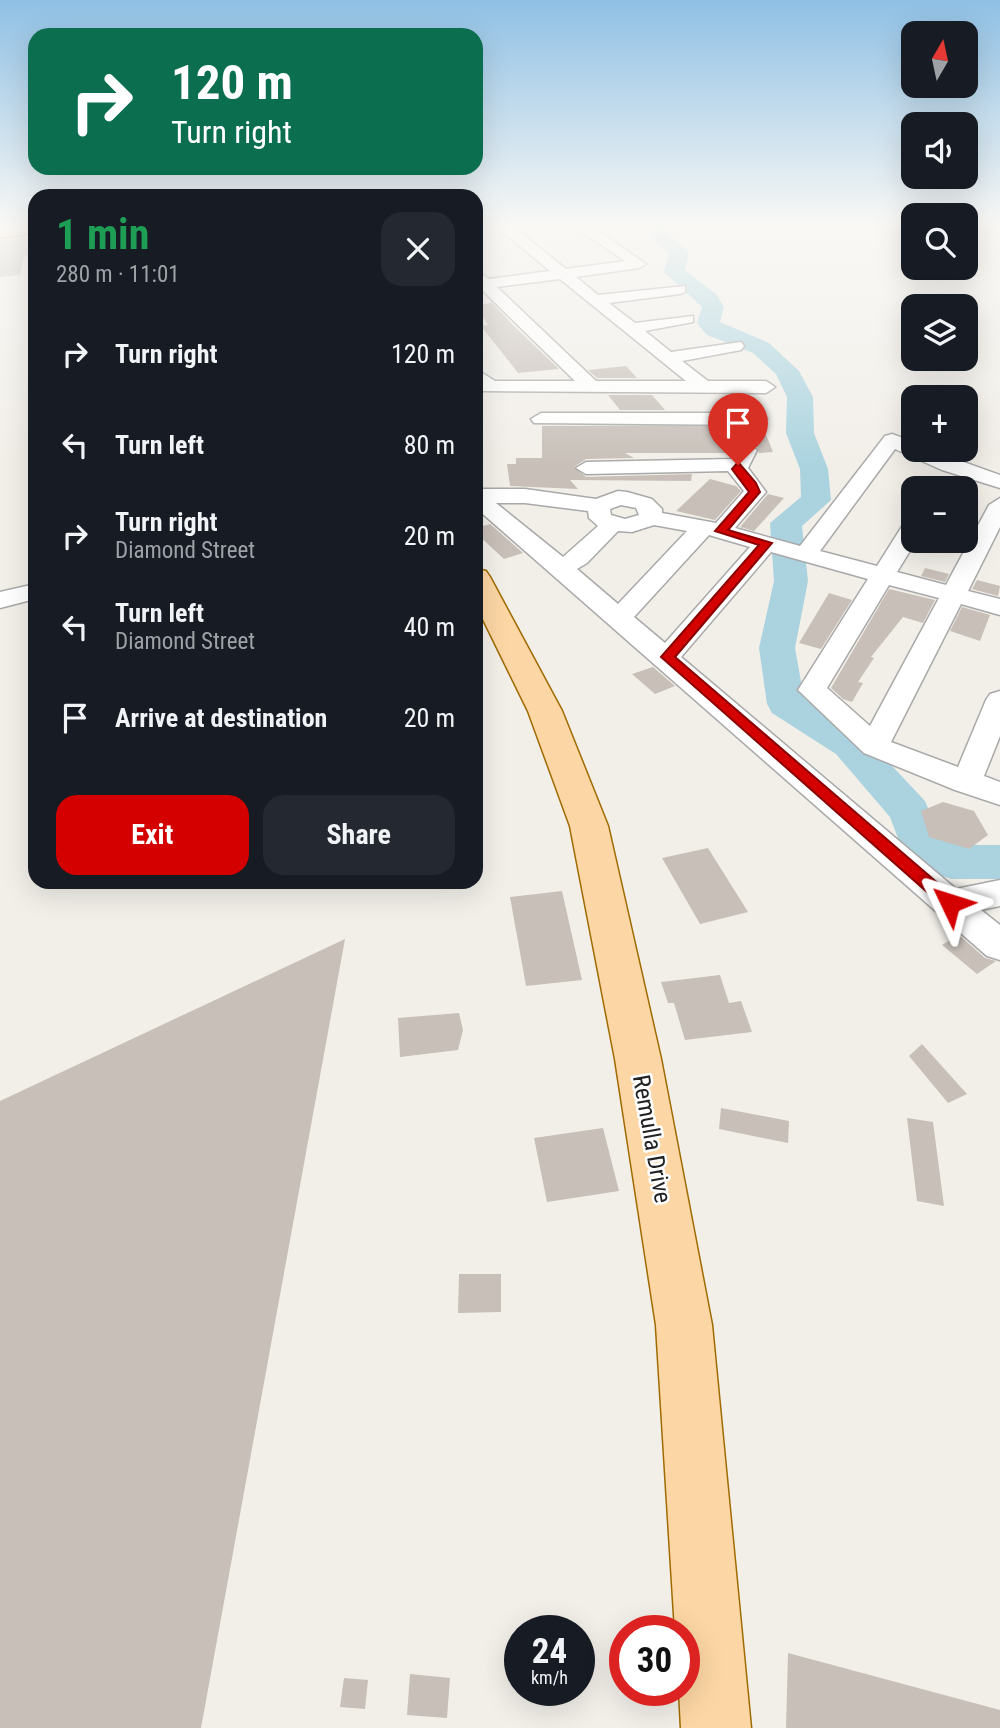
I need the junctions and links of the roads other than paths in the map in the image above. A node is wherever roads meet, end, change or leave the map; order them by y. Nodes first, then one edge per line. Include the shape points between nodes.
1 (506, 307) edge
2 (603, 307) edge
3 (687, 319) dead end
4 (630, 328) junction
5 (735, 346) dead end
6 (667, 358) junction
7 (483, 380) edge
8 (590, 386) junction
9 (704, 387) junction
10 (766, 387) dead end
11 (541, 419) dead end
12 (734, 419) junction
13 (757, 419) dead end
14 (572, 451) dead end
15 (738, 465) junction
16 (949, 467) junction
17 (586, 468) junction
18 (532, 475) dead end
19 (943, 476) edge
20 (1000, 482) edge
21 (483, 496) edge
22 (552, 500) junction
23 (483, 502) edge
24 (1000, 505) edge
25 (607, 510) junction
26 (713, 529) junction
27 (901, 546) edge
28 (787, 549) junction
29 (561, 568) junction
30 (883, 575) junction
31 (483, 591) edge
32 (28, 594) edge
33 (955, 594) junction
34 (0, 600) edge
35 (1000, 607) edge
36 (619, 618) junction
37 (667, 657) junction
38 (1000, 700) edge
39 (874, 746) junction
40 (966, 783) junction
41 (1000, 794) edge
42 (1000, 893) edge
43 (950, 903) junction
44 (1000, 946) edge
45 (716, 1728) edge

1 - 8 street
2 - 4 street
3 - 4 street
4 - 6 street
5 - 6 street
6 - 9 street
7 - 8 street
8 - 9 street
9 - 10 street
11 - 12 street via 568,419 570,439 689,439 682,419
12 - 13 street
12 - 15 street via 748,452
14 - 17 street
15 - 17 street
15 - 26 street via 755,492
16 - 19 street
16 - 20 street
16 - 28 street via 892,440
17 - 25 street
18 - 22 street
21 - 22 street
22 - 25 street
23 - 29 street
24 - 33 street
25 - 26 street via 630,525 650,518
25 - 29 street via 579,558
26 - 28 street
26 - 36 street
27 - 30 street
28 - 30 street
28 - 37 street
29 - 36 street
30 - 33 street
30 - 39 street via 812,690
31 - 45 main road, Remulla Drive via 545,711 589,825 636,1046 684,1325
32 - 34 street
33 - 35 street
33 - 39 street
36 - 37 street
37 - 43 street
38 - 40 street
39 - 40 street
40 - 41 street
42 - 43 street
43 - 44 street

